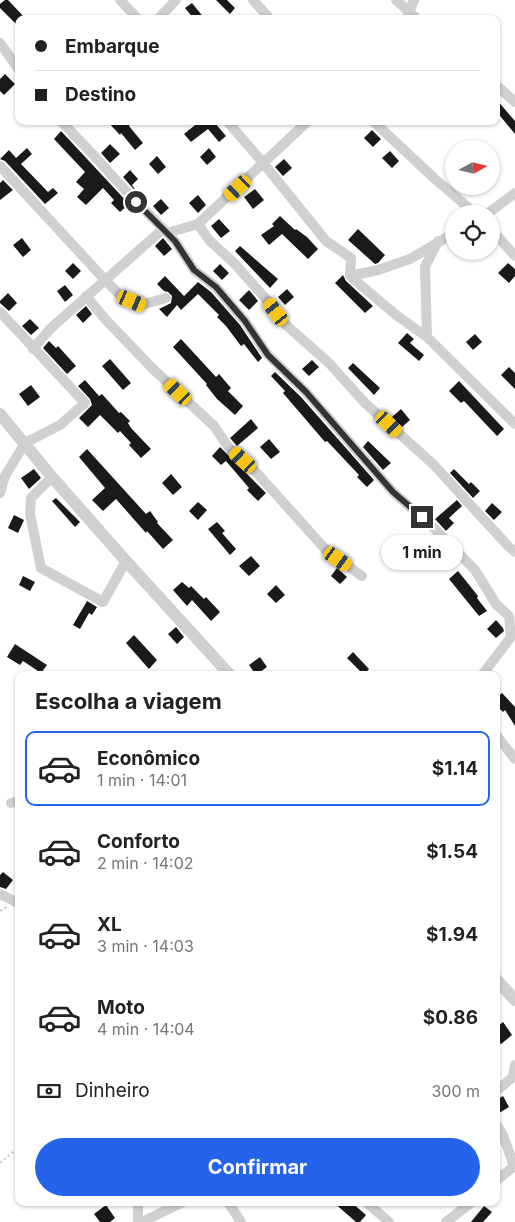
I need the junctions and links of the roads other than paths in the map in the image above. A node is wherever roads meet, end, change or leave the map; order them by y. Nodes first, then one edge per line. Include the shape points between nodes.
1 (120, 0) edge
2 (176, 0) edge
3 (253, 0) edge
4 (396, 0) edge
5 (414, 0) edge
6 (134, 15) edge
7 (162, 15) edge
8 (266, 15) edge
9 (409, 15) edge
10 (411, 15) edge
11 (0, 43) edge
12 (15, 64) edge
13 (500, 88) edge
14 (515, 102) edge
15 (65, 125) edge
16 (230, 125) edge
17 (304, 125) edge
18 (377, 125) edge
19 (264, 164) junction
20 (0, 166) edge
21 (515, 193) edge
22 (465, 205) edge
23 (499, 205) edge
24 (198, 224) junction
25 (165, 231) junction
26 (445, 238) edge
27 (500, 240) edge
28 (438, 241) junction
29 (515, 256) edge
30 (350, 276) junction
31 (105, 280) junction
32 (86, 296) junction
33 (166, 298) dead end
34 (0, 312) edge
35 (427, 337) junction
36 (33, 349) junction
37 (0, 414) edge
38 (515, 424) edge
39 (25, 443) junction
40 (52, 477) junction
41 (0, 493) edge
42 (515, 552) edge
43 (126, 561) junction
44 (362, 576) dead end
45 (512, 620) edge
46 (223, 671) edge
47 (485, 671) edge
48 (500, 740) edge
49 (515, 759) edge
50 (0, 894) edge
51 (15, 902) edge
52 (500, 983) edge
53 (515, 1000) edge
54 (515, 1065) edge
55 (500, 1088) edge
56 (500, 1130) edge
57 (500, 1178) edge
58 (138, 1206) edge
59 (175, 1206) edge
60 (231, 1206) edge
61 (371, 1206) edge
62 (467, 1206) edge
63 (138, 1222) edge
64 (142, 1222) edge
65 (241, 1222) edge
66 (389, 1222) edge
67 (446, 1222) edge

1 - 6 street
2 - 7 street
3 - 8 street
4 - 9 street
5 - 10 street
11 - 12 street
13 - 14 street
15 - 25 street
16 - 19 street
17 - 19 street
18 - 22 street
19 - 24 street
19 - 30 street via 326,241 351,258
20 - 31 street
21 - 23 street
24 - 25 street
24 - 42 street via 209,240 260,291 286,325 329,363 365,403 434,464
25 - 31 street
25 - 45 street via 194,270 216,287 245,321 268,355 306,392 393,492 475,570 496,604
26 - 28 street
27 - 29 street
28 - 30 street via 410,259
28 - 35 street via 425,267
30 - 35 street
31 - 32 street
31 - 33 street via 122,297 141,305
32 - 36 street
32 - 44 street via 153,369 214,426 229,448 256,472 326,550
34 - 36 street
35 - 38 street
36 - 39 street via 85,403 60,425
37 - 39 street
39 - 40 street
39 - 41 street via 5,476
40 - 43 street
40 - 43 street via 31,498 30,514 41,568 103,602
43 - 46 street
45 - 47 street via 511,637
48 - 49 street
50 - 51 street
52 - 53 street
54 - 55 street via 513,1077
56 - 57 street via 514,1166
58 - 63 street
59 - 64 street
60 - 65 street
61 - 66 street
62 - 67 street

